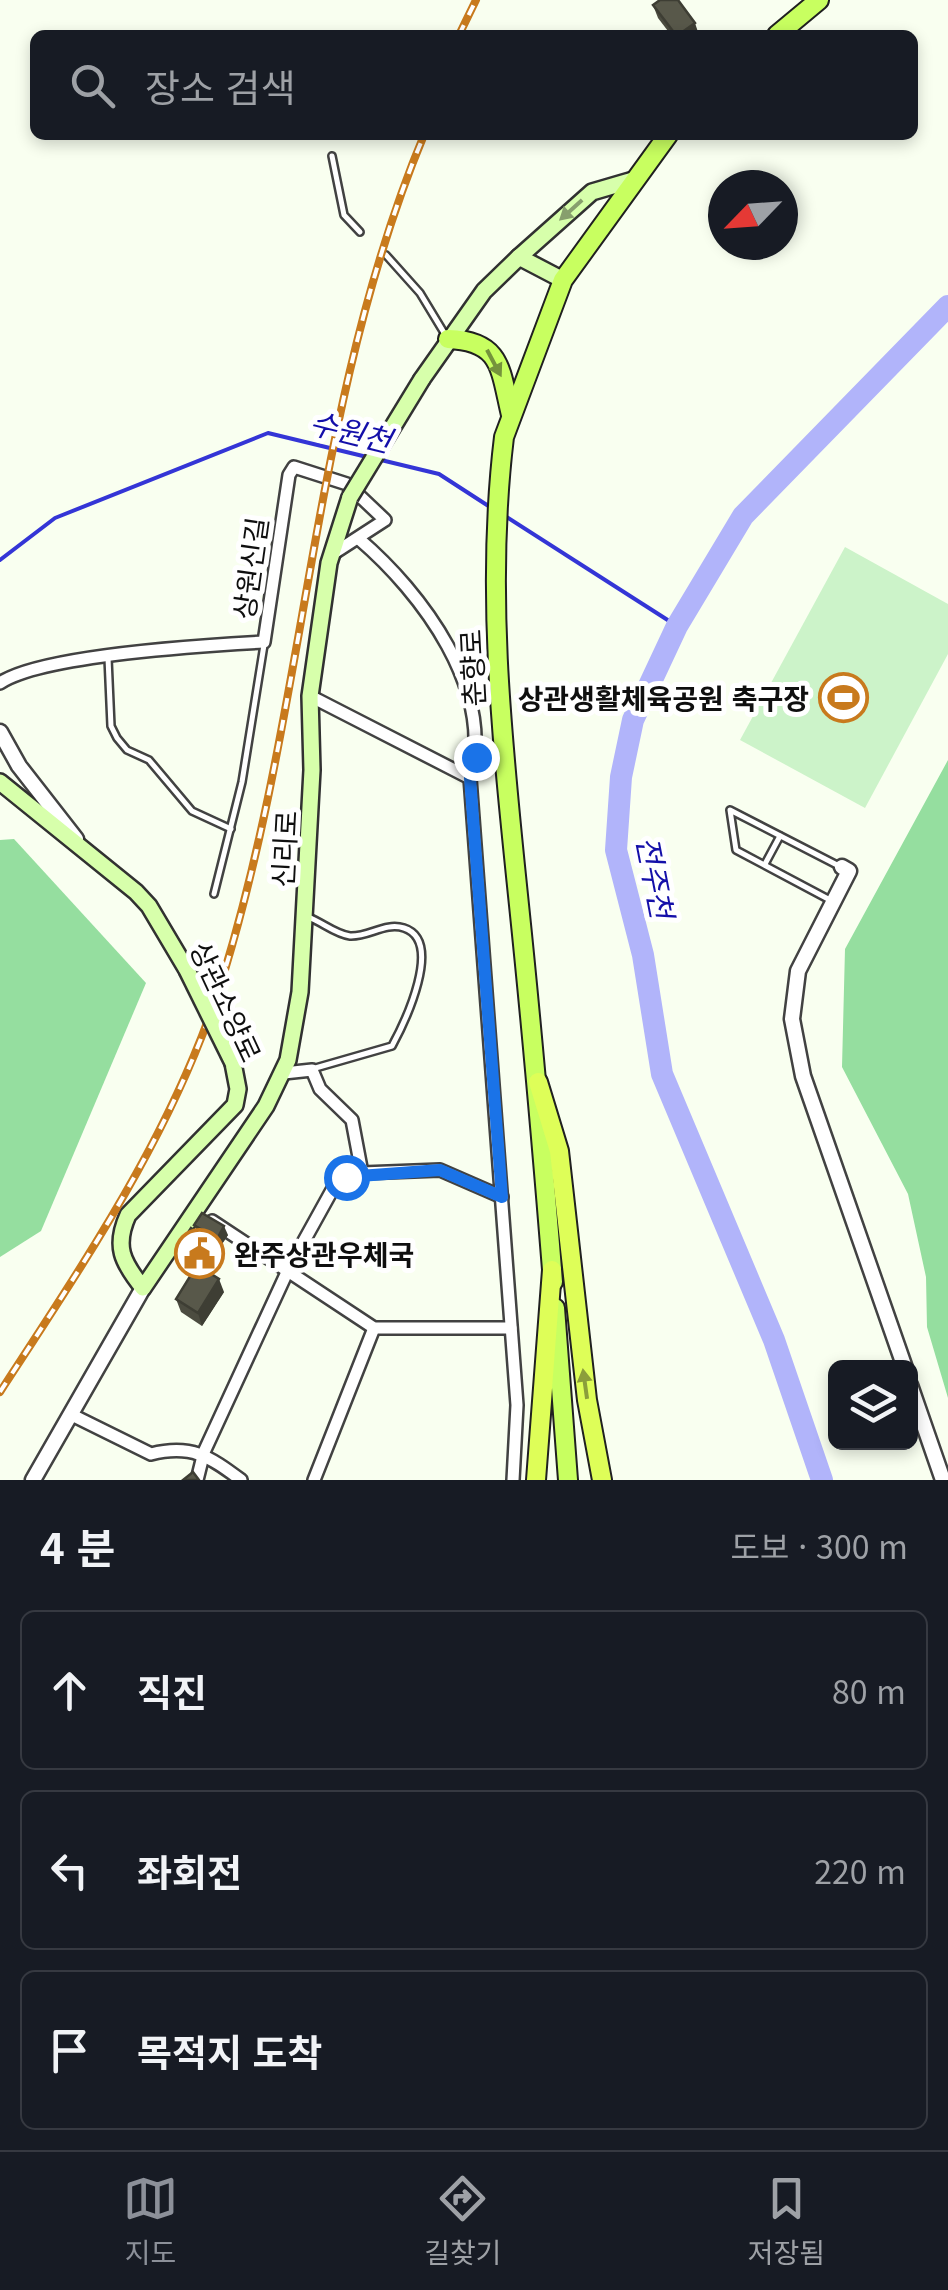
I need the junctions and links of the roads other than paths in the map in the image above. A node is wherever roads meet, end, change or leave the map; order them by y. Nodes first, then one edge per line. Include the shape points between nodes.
1 (819, 0) edge
2 (798, 6) edge
3 (781, 30) edge
4 (664, 140) edge
5 (332, 156) dead end
6 (632, 180) junction
7 (360, 232) dead end
8 (386, 255) dead end
9 (519, 256) junction
10 (563, 280) junction
11 (448, 339) junction
12 (511, 417) junction
13 (359, 539) junction
14 (332, 555) junction
15 (264, 642) junction
16 (108, 658) junction
17 (0, 683) edge
18 (310, 696) junction
19 (0, 732) edge
20 (470, 778) junction
21 (0, 782) edge
22 (231, 829) junction
23 (780, 836) junction
24 (76, 840) junction
25 (764, 865) junction
26 (842, 867) joint
27 (214, 894) dead end
28 (833, 902) junction
29 (304, 916) junction
30 (309, 1070) junction
31 (284, 1074) junction
32 (538, 1082) junction
33 (362, 1173) junction
34 (502, 1197) junction
35 (196, 1211) junction
36 (289, 1268) junction
37 (552, 1270) junction
38 (144, 1288) junction
39 (374, 1328) junction
40 (511, 1328) junction
41 (902, 1360) edge
42 (918, 1407) edge
43 (72, 1415) junction
44 (204, 1452) junction
45 (34, 1480) edge
46 (198, 1480) edge
47 (241, 1480) edge
48 (314, 1480) edge
49 (513, 1480) edge
50 (536, 1480) edge
51 (568, 1480) edge
52 (602, 1480) edge
53 (943, 1480) edge

1 - 2 main road
2 - 3 main road
4 - 6 main road, 춘향로
5 - 7 lane via 344,214
6 -> 9 main road, 신리로 via 592,192
6 - 10 main road, 춘향로
8 - 11 lane
9 - 10 main road
9 - 11 main road, 신리로
10 - 12 main road, 춘향로
11 -> 12 main road via 476,340 494,354
11 - 14 main road, 신리로, bridge via 350,497
12 - 32 main road, 춘향로 via 501,459 494,564 502,732
13 - 14 street
13 - 15 street, 상원신길 via 386,520 348,484 294,468
13 - 20 street via 414,594 453,659 472,714 476,757
14 - 18 main road, 신리로
15 - 16 street, 상원신길
15 - 22 lane
16 - 17 street, 상원신길 via 28,670
16 - 22 lane via 117,738 149,760 192,812
18 - 20 street
18 - 29 main road, 신리로
19 - 24 street, 상관소양로
20 - 34 street
21 - 24 main road, 상관소양로
22 - 27 lane
23 - 25 lane
23 - 25 lane via 730,810 736,850
23 - 26 lane
24 - 38 main road, 상관소양로, bridge via 149,906 188,970 238,1089 235,1104 128,1214 119,1250
25 - 28 lane
26 - 28 street via 849,871
28 - 41 street via 798,971 792,1019 797,1053
29 - 30 lane via 354,936 406,928 420,944 412,1008 392,1046
29 - 31 main road, 신리로 via 300,992
30 - 31 street
30 - 33 street via 352,1120
31 - 35 main road, 신리로
32 - 37 main road, 춘향로
52 -> 32 highway via 586,1400 558,1151
33 - 34 street via 440,1170
33 - 36 street via 327,1191
34 - 40 street
35 - 36 street
35 - 38 main road, 신리로
36 - 39 street
36 - 44 street
37 - 50 highway
37 - 51 main road, 춘향로
38 - 43 street, 신리로
39 - 40 street
39 - 48 street
40 - 49 street
42 - 53 street
43 - 44 street via 151,1454 177,1447
43 - 45 street, 신리로
44 - 46 street
44 - 47 street

